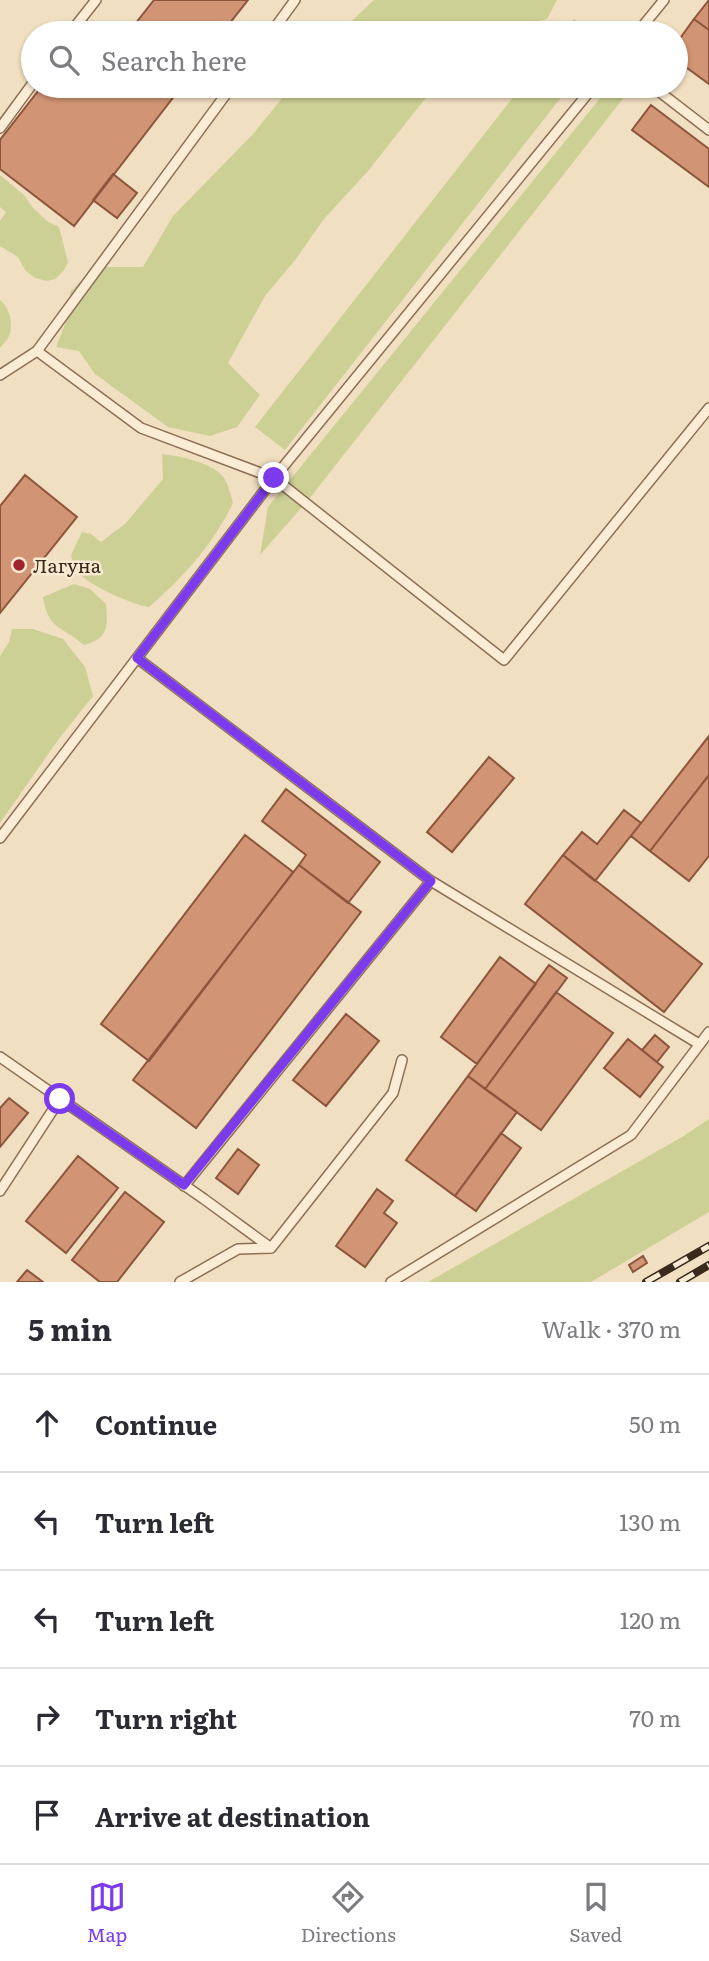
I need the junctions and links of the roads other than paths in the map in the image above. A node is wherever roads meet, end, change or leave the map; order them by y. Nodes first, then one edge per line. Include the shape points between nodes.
1 (96, 0) edge
2 (295, 0) edge
3 (664, 0) edge
4 (79, 21) edge
5 (280, 21) edge
6 (647, 21) edge
7 (22, 98) edge
8 (223, 98) edge
9 (584, 98) edge
10 (668, 98) edge
11 (0, 128) edge
12 (709, 130) edge
13 (37, 351) junction
14 (0, 375) edge
15 (709, 408) edge
16 (274, 478) junction
17 (137, 658) junction
18 (0, 838) edge
19 (431, 881) junction
20 (709, 1032) edge
21 (699, 1044) junction
22 (0, 1057) edge
23 (402, 1060) dead end
24 (60, 1099) junction
25 (184, 1185) junction
26 (0, 1191) edge
27 (271, 1248) junction
28 (180, 1282) edge
29 (391, 1282) edge

1 - 4 lane
2 - 5 lane
3 - 6 lane
7 - 11 lane
8 - 13 lane
9 - 16 lane
10 - 12 lane
13 - 14 lane
13 - 16 lane via 141,428
15 - 16 lane via 504,660
16 - 17 lane
17 - 18 lane
17 - 19 lane
19 - 21 lane
19 - 25 lane
20 - 21 lane
21 - 29 lane via 631,1135
22 - 24 lane
23 - 27 lane via 393,1093
24 - 25 lane
24 - 26 lane
25 - 27 lane
27 - 28 lane via 238,1249

